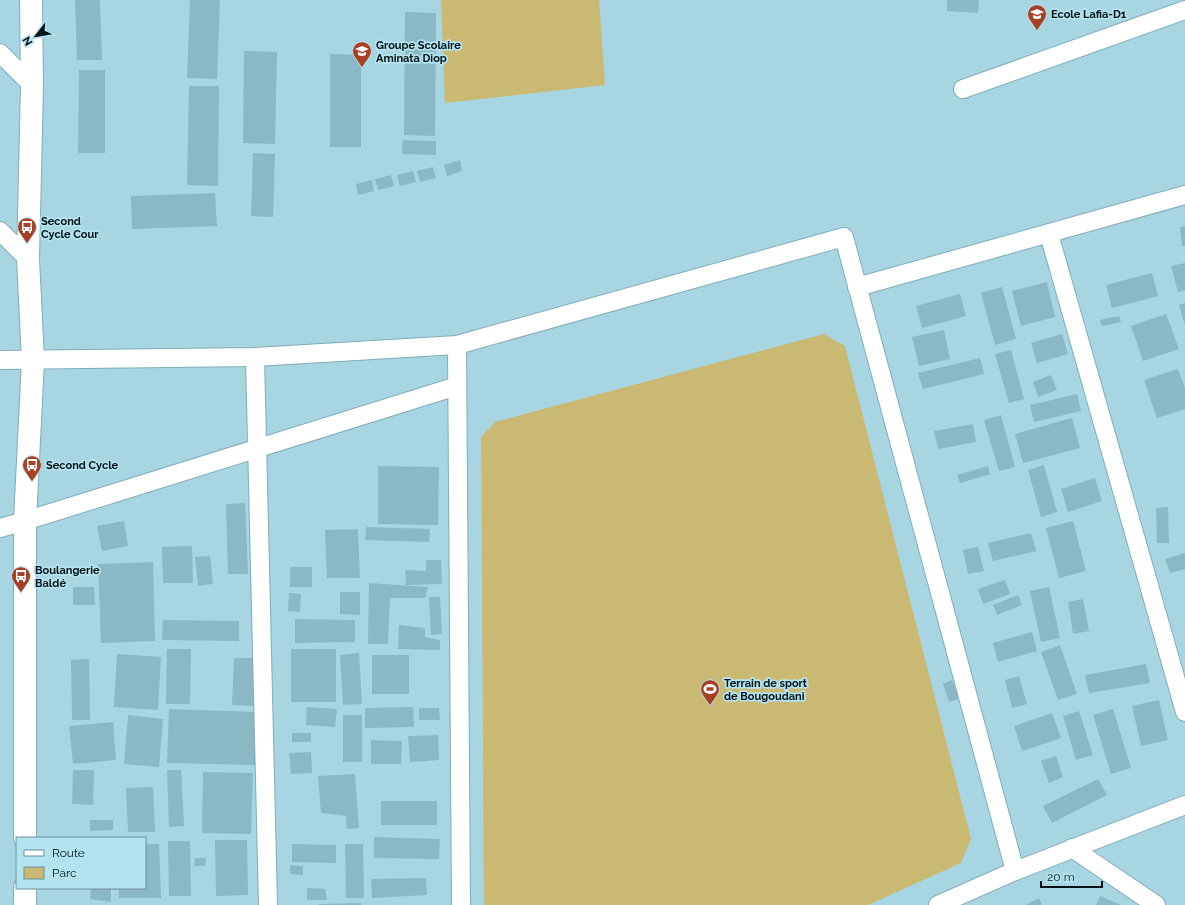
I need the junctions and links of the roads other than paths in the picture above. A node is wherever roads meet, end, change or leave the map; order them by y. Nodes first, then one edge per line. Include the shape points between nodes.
1 (31, 0) edge
2 (1185, 10) edge
3 (0, 53) edge
4 (32, 85) junction
5 (963, 89) dead end
6 (1185, 196) edge
7 (0, 231) edge
8 (1049, 234) junction
9 (28, 259) junction
10 (858, 287) junction
11 (457, 345) junction
12 (255, 357) junction
13 (0, 360) edge
14 (33, 360) junction
15 (457, 386) junction
16 (257, 448) junction
17 (25, 521) junction
18 (0, 528) edge
19 (1185, 712) edge
20 (1185, 805) edge
21 (25, 837) edge
22 (1072, 848) junction
23 (1015, 871) junction
24 (25, 889) edge
25 (25, 905) edge
26 (268, 905) edge
27 (461, 905) edge
28 (938, 905) edge
29 (1156, 905) edge

1 - 4 street
2 - 5 street
3 - 4 street
4 - 9 street
6 - 8 street
7 - 9 street
8 - 10 street
8 - 19 street
9 - 14 street
10 - 11 street via 844,237
10 - 23 street
11 - 12 street
11 - 15 street
12 - 14 street
12 - 16 street
13 - 14 street
14 - 17 street
15 - 16 street
15 - 27 street
16 - 17 street
16 - 26 street
17 - 18 street
17 - 21 street
20 - 22 street
22 - 23 street
22 - 29 street
23 - 28 street
24 - 25 street

